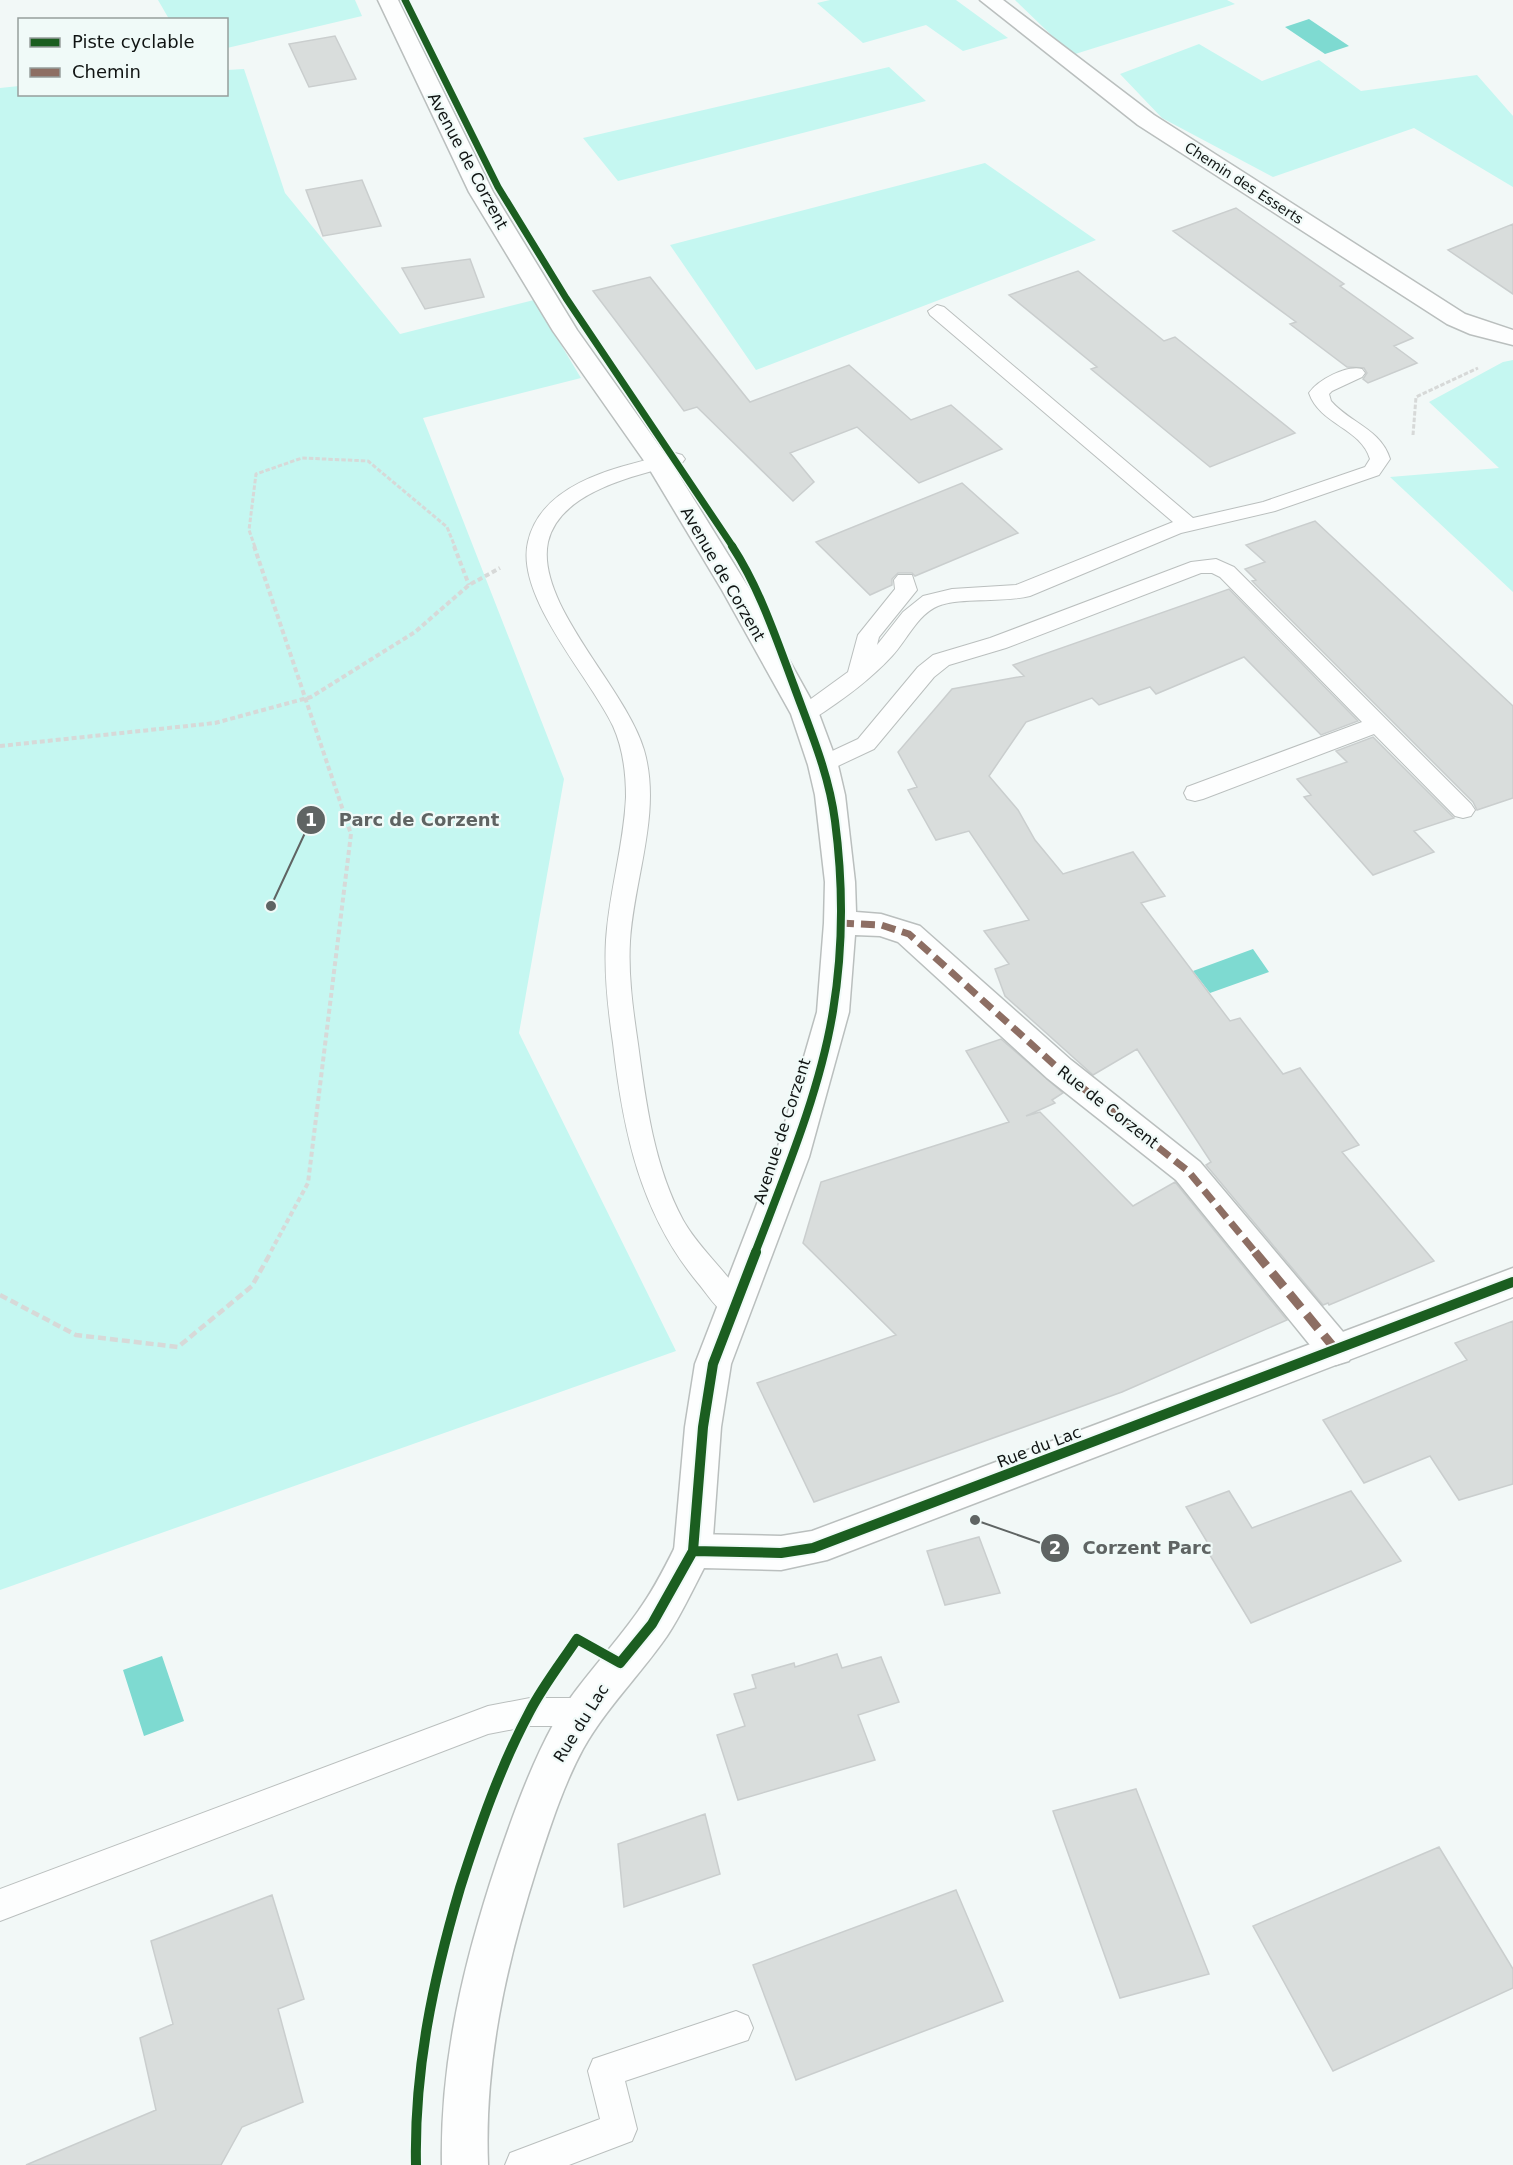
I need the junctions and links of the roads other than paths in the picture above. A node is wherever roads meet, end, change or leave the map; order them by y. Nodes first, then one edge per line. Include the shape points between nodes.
1 (388, 0) edge
2 (990, 0) edge
3 (937, 311) dead end
4 (1513, 338) edge
5 (1355, 373) dead end
6 (667, 461) junction
7 (1188, 524) junction
8 (905, 580) dead end
9 (858, 675) junction
10 (805, 714) junction
11 (1378, 724) junction
12 (823, 765) junction
13 (1196, 793) dead end
14 (1463, 810) dead end
15 (840, 923) junction
16 (1513, 1282) edge
17 (734, 1307) junction
18 (1336, 1350) junction
19 (693, 1551) junction
20 (585, 1712) junction
21 (0, 1905) edge
22 (736, 2028) dead end
23 (465, 2165) edge
24 (522, 2165) edge

1 - 6 street, Avenue de Corzent via 481,192 565,331
2 - 4 street, Chemin des Esserts via 1146,120 1456,320
3 - 7 lane
5 - 7 lane via 1325,387 1319,397 1374,445 1379,454 1378,464 1366,473 1268,507
6 - 10 street, Avenue de Corzent
6 - 17 lane via 611,477 570,497 546,523 536,553 538,577 548,600 613,705 633,749 638,805 617,957 640,1140 661,1204 689,1252
7 - 9 lane via 1022,591 995,597 950,597 927,603
8 - 9 lane via 906,591 865,642
9 - 10 lane
10 - 12 street, Avenue de Corzent
11 - 12 lane via 1227,572 1216,566 1204,566 998,643 940,660 866,744
11 - 13 lane
11 - 14 lane
12 - 15 street, Avenue de Corzent via 835,820
15 - 17 street, Avenue de Corzent via 832,1012 817,1074 788,1166
15 - 18 street, Rue de Corzent via 889,926 909,934 1059,1069 1188,1171
16 - 18 street, Rue du Lac
17 - 19 street, Avenue de Corzent via 713,1364 706,1397
18 - 19 street, Rue du Lac via 813,1548 781,1553
19 - 20 street, Rue du Lac via 652,1623
20 - 21 lane via 530,1712 488,1720
20 - 23 street, Rue du Lac via 550,1776 496,1931 467,2066
22 - 24 lane via 605,2071 620,2129

